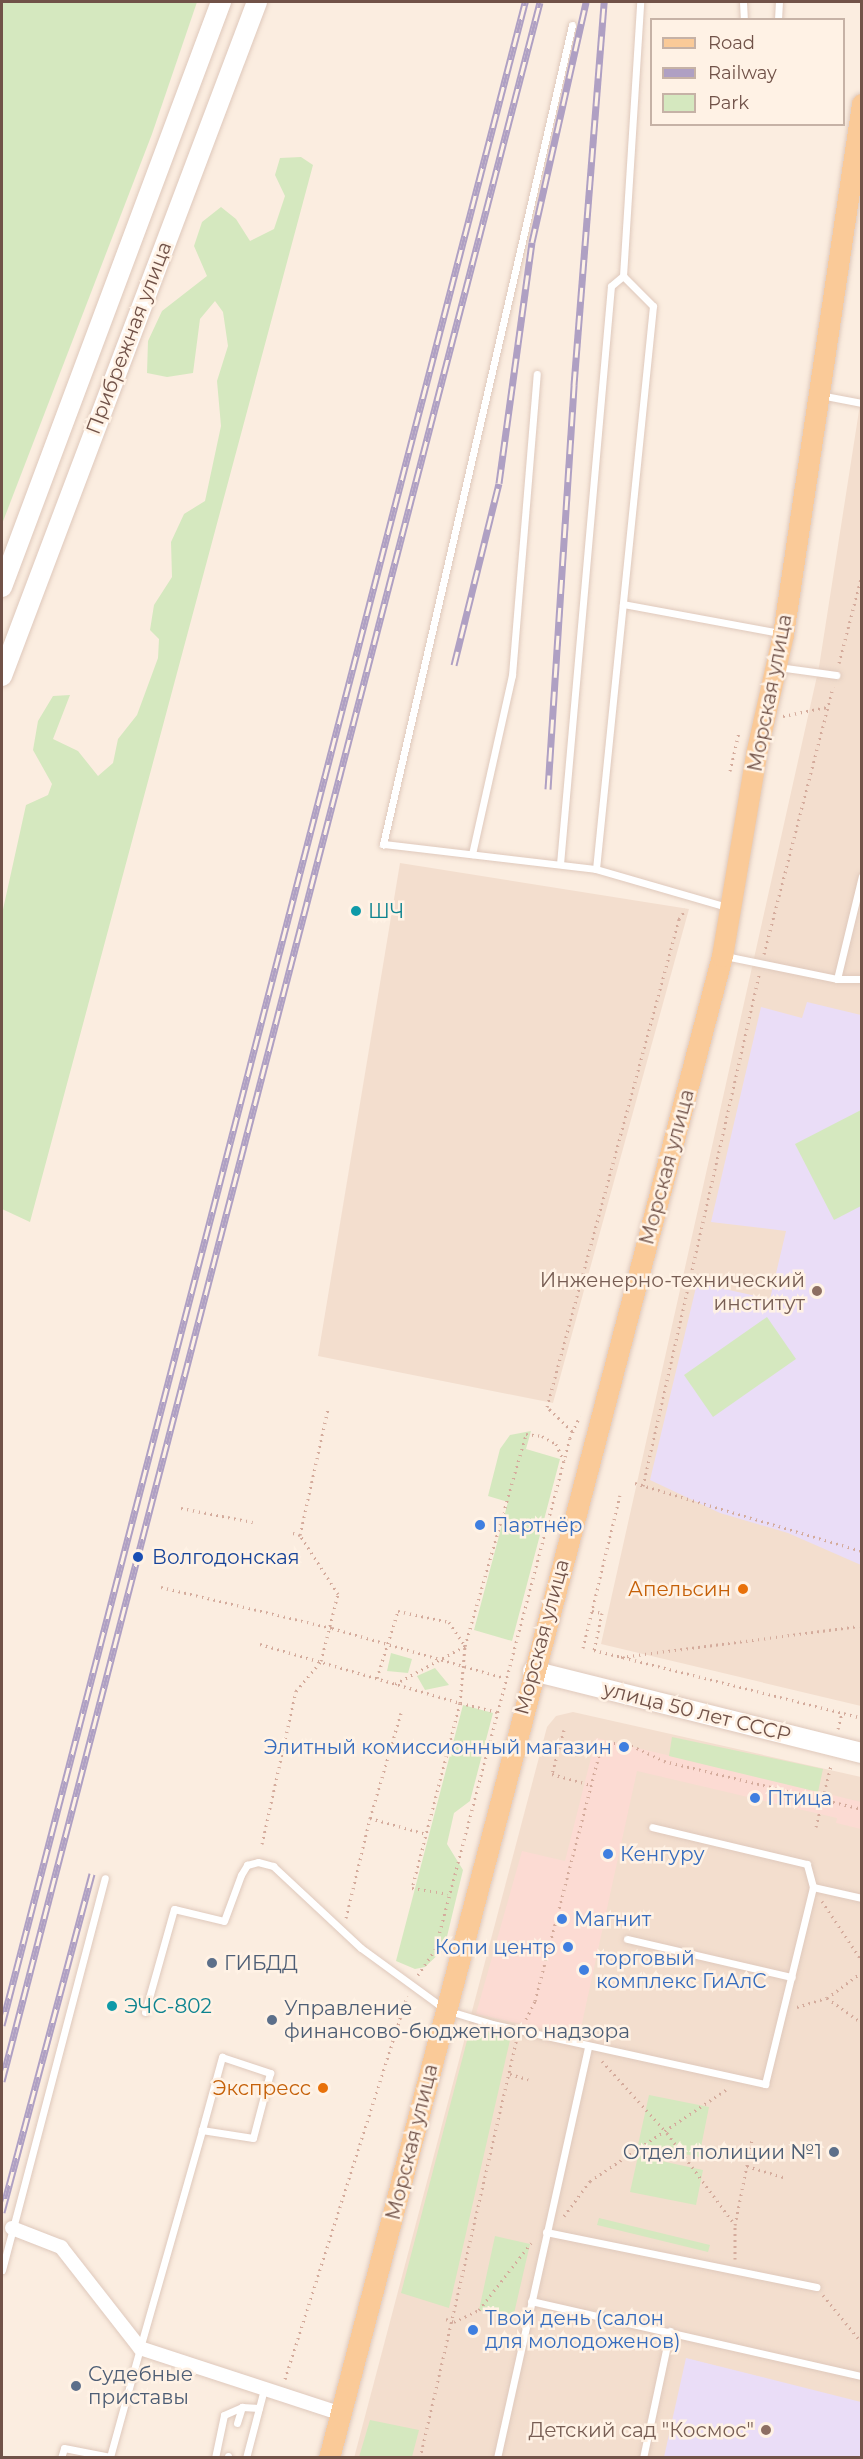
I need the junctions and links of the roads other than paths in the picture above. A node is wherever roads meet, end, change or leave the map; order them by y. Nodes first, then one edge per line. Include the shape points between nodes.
1 (220, 2) edge
2 (257, 2) edge
3 (640, 2) edge
4 (743, 2) edge
5 (779, 2) edge
6 (744, 18) edge
7 (778, 18) edge
8 (572, 24) dead end
9 (861, 104) edge
10 (623, 276) junction
11 (537, 374) dead end
12 (818, 394) junction
13 (861, 403) edge
14 (2, 587) edge
15 (623, 604) junction
16 (783, 634) junction
17 (776, 667) junction
18 (836, 675) road end
19 (2, 676) edge
20 (472, 854) junction
21 (560, 864) junction
22 (596, 869) junction
23 (861, 876) edge
24 (732, 909) junction
25 (722, 956) junction
26 (837, 979) junction
27 (861, 979) edge
28 (533, 1671) junction
29 (861, 1753) edge
30 (652, 1827) dead end
31 (105, 1878) dead end
32 (813, 1887) junction
33 (861, 1898) edge
34 (627, 1939) dead end
35 (792, 1977) junction
36 (446, 2010) junction
37 (146, 2012) dead end
38 (588, 2046) junction
39 (202, 2130) junction
40 (12, 2228) junction
41 (546, 2232) junction
42 (2, 2270) edge
43 (816, 2287) road end
44 (531, 2301) junction
45 (670, 2331) junction
46 (140, 2348) junction
47 (861, 2376) edge
48 (264, 2390) junction
49 (242, 2407) junction
50 (259, 2408) junction
51 (342, 2414) junction
52 (237, 2423) dead end
53 (62, 2457) edge
54 (215, 2457) edge
55 (246, 2457) edge
56 (329, 2457) edge
57 (497, 2457) edge
58 (643, 2457) edge

1 - 14 main road, Прибрежная улица
2 - 19 main road, Прибрежная улица
3 - 10 lane
4 - 6 lane
5 - 7 lane
8 - 20 lane via 383,844
9 - 12 main road, Морская улица
10 - 15 lane via 653,306
10 - 21 lane via 611,286
11 - 20 lane via 512,675
12 - 13 lane
12 - 16 main road, Морская улица
15 - 16 lane
15 - 22 lane
16 - 17 main road, Морская улица
17 - 18 lane
17 - 24 main road, Морская улица via 756,754
20 - 21 lane
21 - 22 lane
22 - 24 lane
23 - 26 lane
24 - 25 main road, Морская улица
25 - 26 lane
25 - 28 main road, Морская улица
26 - 27 lane
28 - 29 main road, улица 50 лет СССР
28 - 36 main road, Морская улица
30 - 32 lane via 807,1863
31 - 40 lane
32 - 33 lane
32 - 35 lane
34 - 35 lane
35 - 38 lane via 765,2084
36 - 37 lane via 332,1922 273,1866 258,1862 248,1865 241,1875 224,1921 174,1909
36 - 38 lane
36 - 51 main road, Морская улица
38 - 41 lane
39 - 39 lane via 222,2057 270,2073 253,2138
39 - 46 lane
40 - 42 lane
40 - 46 street via 61,2247
41 - 43 lane
41 - 44 lane
44 - 45 lane
44 - 57 lane
45 - 47 lane
45 - 58 lane
46 - 48 street
46 - 53 lane via 110,2457 64,2448
48 - 50 lane
48 - 51 street
49 - 50 lane
49 - 52 lane
49 - 54 lane via 224,2415
50 - 55 lane
51 - 56 main road, Морская улица

